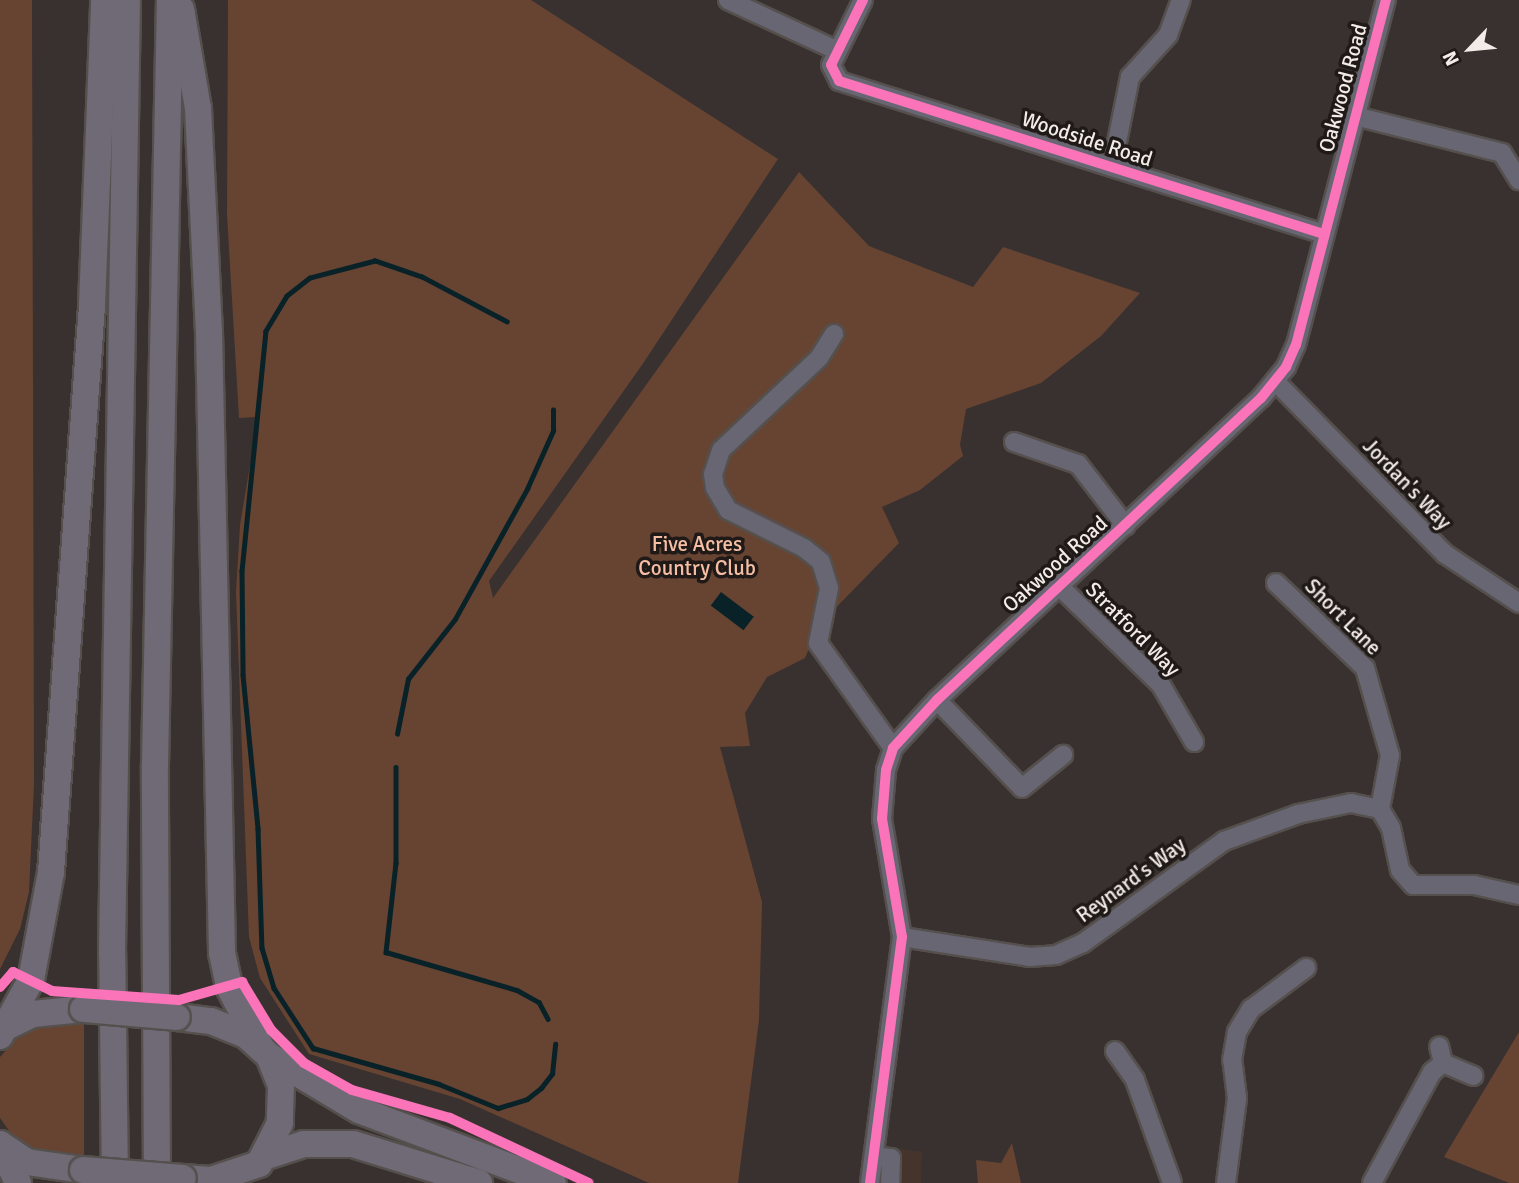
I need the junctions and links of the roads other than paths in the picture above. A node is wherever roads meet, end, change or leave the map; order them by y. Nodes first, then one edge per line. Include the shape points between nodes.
1 (104, 0) edge
2 (127, 0) edge
3 (170, 0) edge
4 (179, 0) edge
5 (728, 0) edge
6 (863, 0) edge
7 (1181, 0) edge
8 (1386, 0) edge
9 (838, 51) junction
10 (1355, 116) junction
11 (1112, 167) junction
12 (1519, 180) edge
13 (1324, 234) junction
14 (834, 334) dead end
15 (1275, 381) junction
16 (1014, 442) dead end
17 (1126, 526) junction
18 (1276, 583) dead end
19 (1059, 586) junction
20 (1519, 603) edge
21 (937, 700) junction
22 (1194, 742) dead end
23 (892, 748) junction
24 (1063, 755) dead end
25 (1380, 809) junction
26 (1519, 895) edge
27 (902, 937) junction
28 (1306, 968) dead end
29 (3, 1032) edge
30 (1115, 1051) dead end
31 (266, 1053) junction
32 (1474, 1076) dead end
33 (0, 1144) edge
34 (874, 1156) junction
35 (258, 1168) edge
36 (170, 1181) edge
37 (18, 1183) edge
38 (115, 1183) edge
39 (479, 1183) edge
40 (553, 1183) edge
41 (870, 1183) edge
42 (890, 1183) edge
43 (1172, 1183) edge
44 (1226, 1183) edge
45 (1372, 1183) edge

1 - 29 highway via 92,305 51,872 31,980
2 - 38 highway via 112,952
3 - 36 highway via 155,765
4 - 31 highway via 198,108 209,331 222,953 229,987
5 - 9 street
6 - 9 street
7 - 11 street via 1168,34 1129,77
8 - 10 street, Oakwood Road
9 - 11 street, Woodside Road via 831,72 839,81
10 - 12 street via 1502,153
10 - 13 street, Oakwood Road
11 - 13 street, Woodside Road
13 - 15 street, Oakwood Road via 1296,345
14 - 23 street via 819,358 721,450 713,474 718,498 728,510 804,548 821,562 829,588 818,643
15 - 17 street, Oakwood Road
15 - 20 street, Jordan's Way via 1445,554
16 - 17 street via 1078,464
17 - 19 street, Oakwood Road
18 - 25 street, Short Lane via 1364,668 1391,755
19 - 21 street, Oakwood Road
19 - 22 street, Stratford Way via 1161,685
21 - 23 street, Oakwood Road
21 - 24 street via 1022,788
23 - 27 street via 883,819
25 - 26 street via 1391,828 1400,870 1413,885 1474,885
25 - 27 street, Reynard's Way via 1351,803 1298,814 1224,841 1083,943 1056,955 1029,957
27 - 34 street
28 - 44 street via 1251,1009 1237,1031 1233,1060 1237,1098
29 - 31 highway, bridge via 33,1014 83,1009 230,1027
30 - 43 street via 1135,1080
31 - 35 highway via 281,1086 280,1123
31 - 40 highway via 359,1110
32 - 45 street via 1441,1054
33 - 36 highway, bridge via 27,1162
33 - 37 highway
34 - 41 street
34 - 42 street via 891,1157
35 - 36 highway via 228,1177
35 - 39 highway via 295,1145 353,1144

